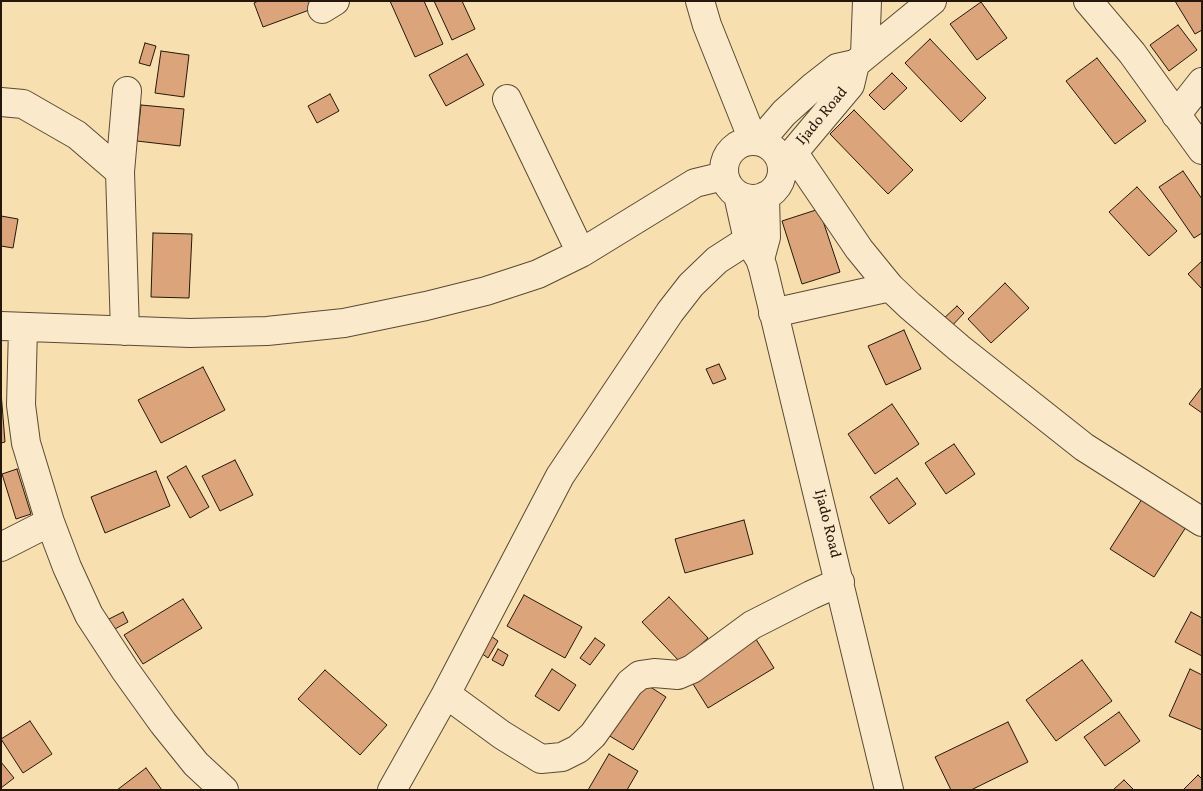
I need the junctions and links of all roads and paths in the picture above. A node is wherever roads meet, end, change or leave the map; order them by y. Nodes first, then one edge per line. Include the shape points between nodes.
1 (700, 1) edge
2 (867, 1) edge
3 (932, 1) edge
4 (1088, 1) edge
5 (860, 60) junction
6 (1202, 82) edge
7 (127, 91) dead end
8 (507, 99) dead end
9 (1, 102) edge
10 (1176, 115) junction
11 (756, 141) junction
12 (1202, 150) edge
13 (788, 159) junction
14 (120, 172) junction
15 (731, 185) junction
16 (765, 196) junction
17 (754, 249) junction
18 (581, 253) junction
19 (890, 287) junction
20 (773, 313) junction
21 (12, 327) edge
22 (125, 331) junction
23 (50, 522) junction
24 (1202, 522) edge
25 (1, 547) edge
26 (840, 582) junction
27 (446, 694) junction
28 (224, 790) edge
29 (392, 790) edge
30 (889, 790) edge

1 - 11 street
2 - 5 street
3 - 5 street, Ijado Road
4 - 10 street via 1132,53
5 - 11 street, Ijado Road via 837,68
5 - 13 street, Ijado Road via 850,85
6 - 10 street
7 - 14 street
8 - 18 street
9 - 14 street via 24,104 77,135
10 - 12 street
11 - 13 street
11 - 15 street via 744,142 729,151 725,159
13 - 16 street via 778,184
13 - 19 street
14 - 22 street
15 - 16 street via 747,198
15 - 17 street, Ijado Road
15 - 18 street via 695,183
16 - 17 street, Ijado Road via 766,237
17 - 20 street, Ijado Road
17 - 27 street via 717,260 670,312 560,476
18 - 22 street via 538,274 486,291 344,323 267,331
19 - 20 street
19 - 24 street via 959,348 1084,447
20 - 26 street, Ijado Road
21 - 22 street
21 - 23 street via 26,443
23 - 25 street
23 - 28 street via 89,615 163,722 196,764
26 - 27 street via 752,625 692,669 678,675 640,675 630,683 593,735 578,749 562,757 541,759
26 - 30 street, Ijado Road
27 - 29 street

